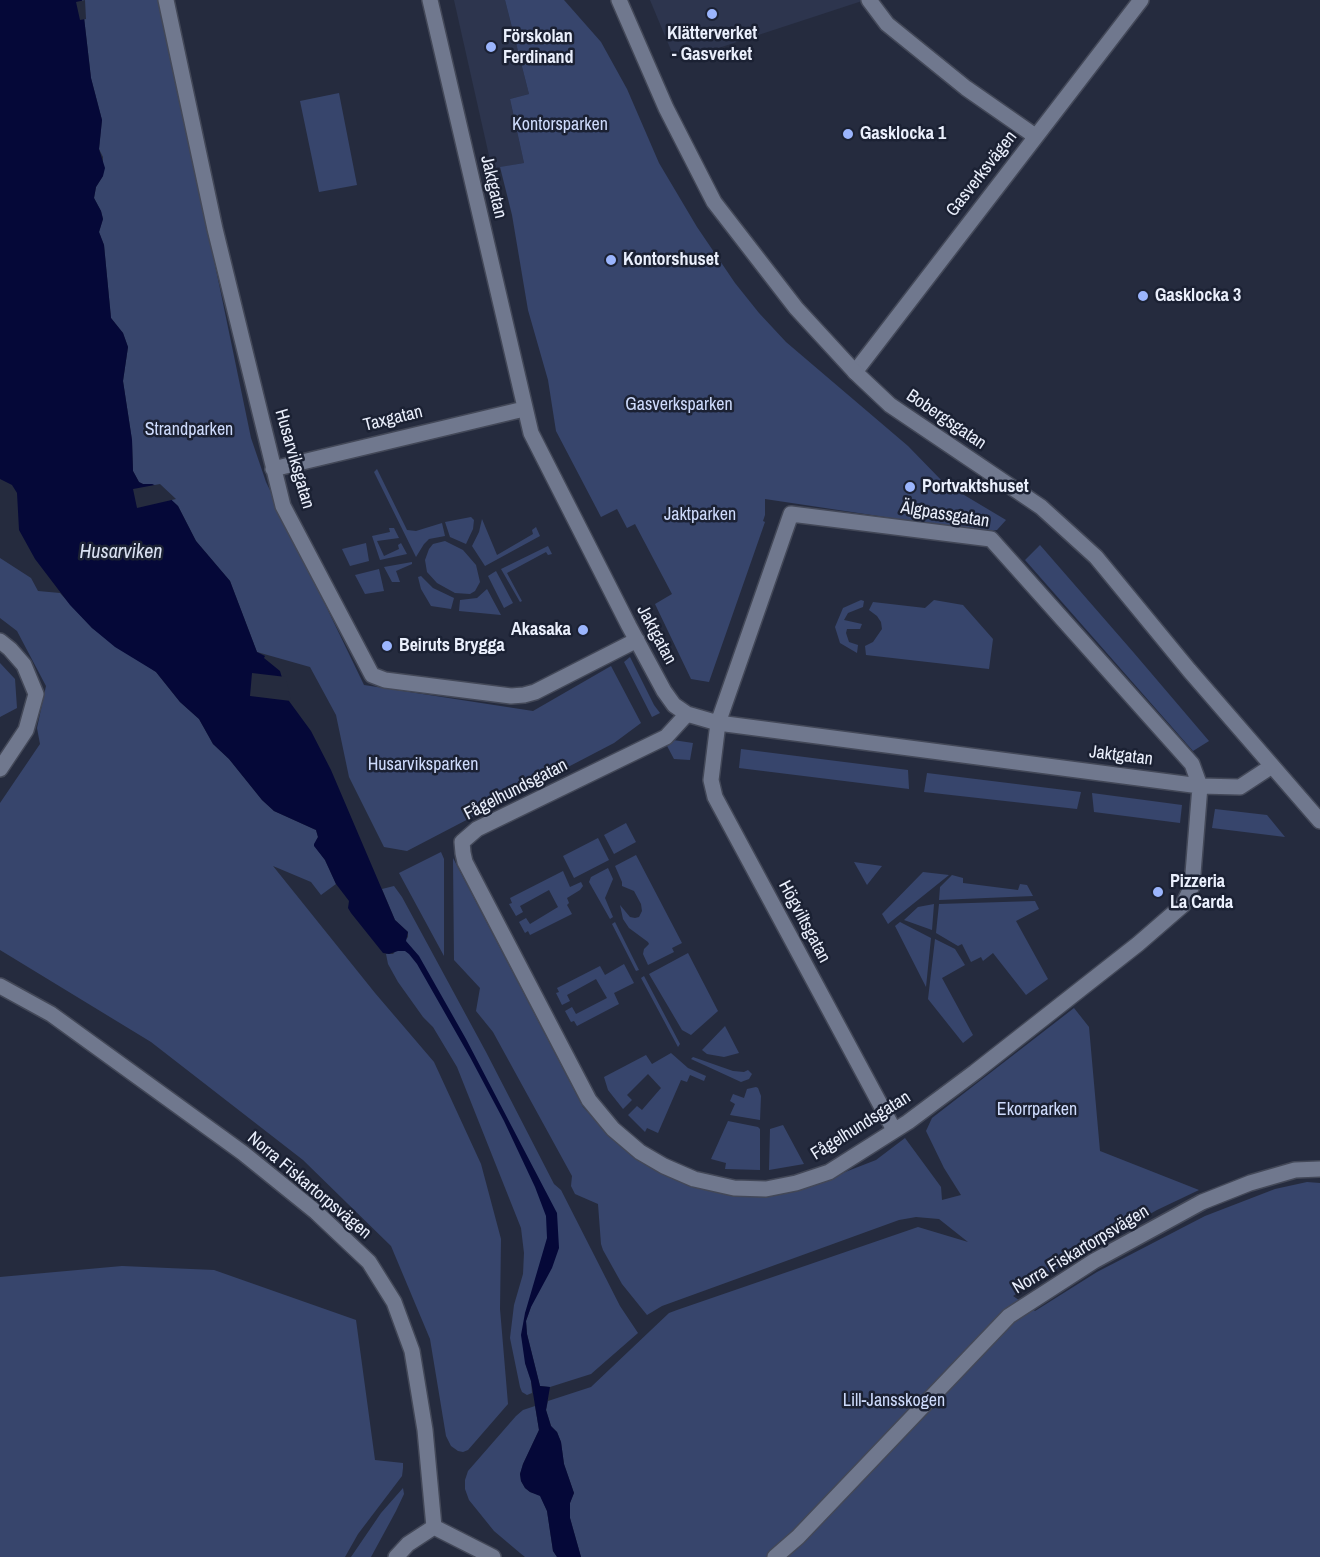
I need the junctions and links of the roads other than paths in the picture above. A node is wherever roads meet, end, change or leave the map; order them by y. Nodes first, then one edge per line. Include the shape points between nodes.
1 (166, 0) edge
2 (430, 0) edge
3 (619, 0) edge
4 (869, 0) edge
5 (1141, 0) edge
6 (1035, 136) junction
7 (855, 372) junction
8 (524, 409) junction
9 (273, 469) junction
10 (637, 640) junction
11 (0, 641) edge
12 (687, 714) junction
13 (718, 723) junction
14 (1272, 766) junction
15 (0, 769) edge
16 (1200, 786) junction
17 (1320, 821) edge
18 (0, 986) edge
19 (894, 1130) junction
20 (1320, 1169) edge
21 (434, 1527) junction
22 (396, 1557) edge
23 (494, 1557) edge
24 (775, 1557) edge

1 - 9 street, Husarviksgatan via 215,229
2 - 8 street, Jaktgatan
3 - 7 street, Bobergsgatan via 666,108 714,202 796,308
4 - 6 street via 887,24 966,88
5 - 6 street, Gasverksvägen
6 - 7 street, Gasverksvägen
7 - 14 street, Bobergsgatan via 890,405 1041,507 1065,528 1095,557
8 - 9 street, Taxgatan
8 - 10 street, Jaktgatan via 531,434
9 - 10 street, Husarviksgatan via 283,506 295,530 372,675 379,679 524,695
10 - 12 street, Jaktgatan via 664,691
11 - 15 street via 24,665 36,694 26,730
12 - 13 street, Jaktgatan
12 - 19 street, Fågelhundsgatan via 666,738 477,829 462,842 465,862 590,1100 613,1129 640,1152 694,1179 734,1188 766,1189 829,1172
13 - 16 street, Jaktgatan
13 - 16 street, Älgpassgatan via 791,514 991,539 1188,758
13 - 19 street, Högviltsgatan via 711,773 715,797
14 - 16 street, Jaktgatan via 1240,787
14 - 17 street, Bobergsgatan
16 - 19 street, Fågelhundsgatan via 1192,886 1183,905 975,1072
18 - 21 street, Norra Fiskartorpsvägen via 51,1014 243,1153 316,1212 369,1262 394,1302 412,1351 425,1430
20 - 24 street, Norra Fiskartorpsvägen via 1295,1170 1202,1202 1094,1261 1008,1316
21 - 22 street
21 - 23 street

